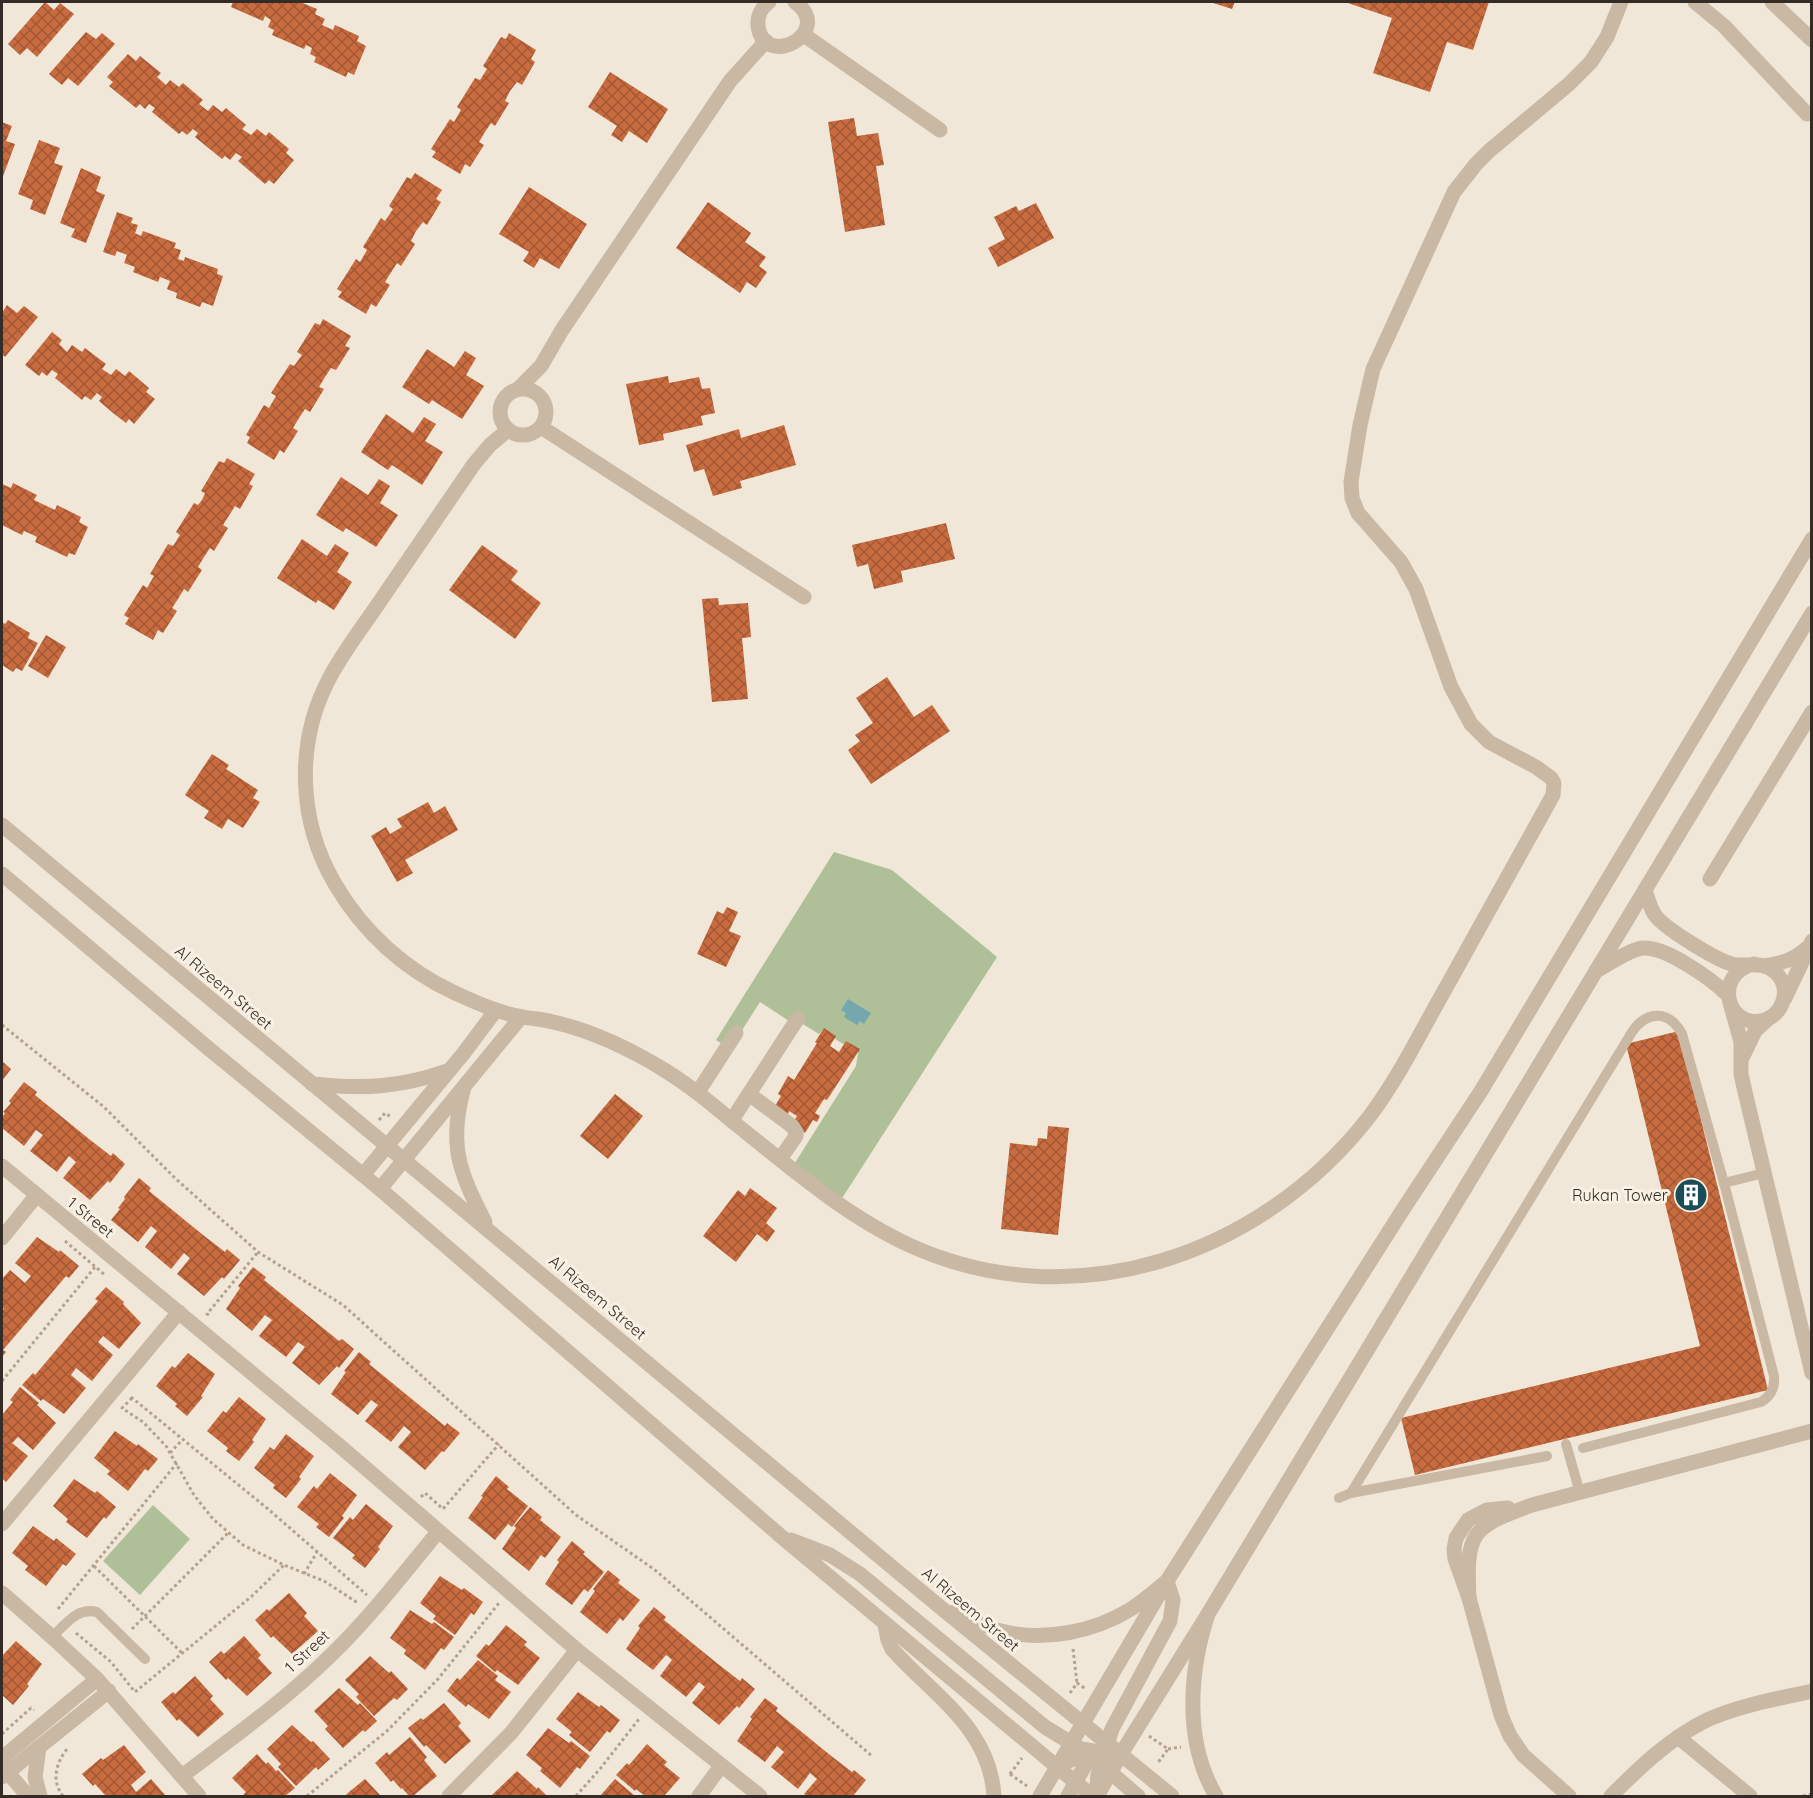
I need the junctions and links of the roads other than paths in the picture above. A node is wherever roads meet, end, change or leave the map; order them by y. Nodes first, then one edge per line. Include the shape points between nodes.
1 (770, 2) edge
2 (1621, 2) edge
3 (1695, 2) edge
4 (1772, 2) edge
5 (799, 3) edge
6 (804, 35) junction
7 (1812, 40) edge
8 (766, 41) junction
9 (1812, 113) edge
10 (940, 129) dead end
11 (547, 357) junction
12 (519, 388) junction
13 (542, 398) junction
14 (541, 427) junction
15 (508, 430) junction
16 (1812, 539) edge
17 (804, 597) dead end
18 (1812, 613) edge
19 (1812, 712) edge
20 (2, 825) edge
21 (2, 874) edge
22 (1710, 879) dead end
23 (1645, 890) junction
24 (1810, 943) edge
25 (1760, 965) junction
26 (1596, 971) junction
27 (1730, 1001) junction
28 (1784, 1002) junction
29 (496, 1011) junction
30 (521, 1017) junction
31 (798, 1018) dead end
32 (1769, 1018) junction
33 (736, 1034) dead end
34 (1742, 1059) junction
35 (447, 1071) junction
36 (312, 1084) junction
37 (464, 1087) junction
38 (698, 1092) junction
39 (749, 1094) junction
40 (732, 1120) junction
41 (386, 1146) junction
42 (780, 1159) junction
43 (404, 1161) junction
44 (2, 1166) edge
45 (1764, 1173) junction
46 (363, 1174) junction
47 (1724, 1183) junction
48 (380, 1189) junction
49 (36, 1196) junction
50 (489, 1230) junction
51 (2, 1238) edge
52 (179, 1312) junction
53 (1812, 1373) edge
54 (1812, 1431) edge
55 (1566, 1444) dead end
56 (1583, 1448) dead end
57 (1547, 1456) dead end
58 (1351, 1493) junction
59 (1580, 1493) junction
60 (1339, 1498) dead end
61 (2, 1524) edge
62 (438, 1532) junction
63 (783, 1538) junction
64 (1167, 1581) junction
65 (2, 1593) edge
66 (940, 1607) junction
67 (1208, 1614) junction
68 (885, 1625) junction
69 (52, 1637) junction
70 (577, 1650) junction
71 (145, 1659) dead end
72 (97, 1679) junction
73 (109, 1691) junction
74 (1812, 1691) edge
75 (1083, 1724) junction
76 (1678, 1737) junction
77 (1071, 1744) junction
78 (39, 1747) junction
79 (1121, 1754) junction
80 (1099, 1757) junction
81 (2, 1758) edge
82 (721, 1766) junction
83 (1057, 1767) junction
84 (3, 1772) edge
85 (182, 1776) junction
86 (1072, 1790) edge
87 (28, 1797) edge
88 (40, 1797) edge
89 (199, 1797) edge
90 (449, 1797) edge
91 (699, 1797) edge
92 (760, 1797) edge
93 (994, 1797) edge
94 (1040, 1797) edge
95 (1095, 1797) edge
96 (1138, 1797) edge
97 (1172, 1797) edge
98 (1216, 1797) edge
99 (1569, 1797) edge
100 (1611, 1797) edge
101 (1750, 1797) edge

1 - 8 street via 762,9 758,22
2 - 42 street via 1607,37 1591,62 1489,151 1454,192 1373,369 1366,397 1351,482 1354,506 1409,575 1451,687 1471,724 1489,742 1547,775 1555,789 1406,1059 1371,1113 1329,1162 1253,1220 1173,1258 1102,1275 1020,1274 938,1256 858,1217
3 - 9 street via 1724,26 1807,114
4 - 7 street
5 - 6 street via 806,17
6 - 8 street via 786,46
6 - 10 street
8 - 11 street via 730,81
11 - 12 street
11 - 13 street
12 - 13 street via 532,390
12 - 15 street via 507,394 500,406 501,419
13 - 14 street via 547,410
14 - 15 street via 529,434
14 - 17 street
15 - 29 street via 474,464 330,678 316,710 306,767 308,813 321,858 356,916 413,969
16 - 64 street via 1481,1091
18 - 23 street
19 - 22 street
20 - 36 street, Al Rizeem Street
21 - 46 street
23 - 25 street via 1655,915 1671,929 1722,961
23 - 26 street
24 - 25 street via 1787,962
24 - 28 street
25 - 27 street via 1745,966 1732,978
25 - 28 street via 1775,971 1782,980
26 - 27 street via 1637,949 1658,950 1708,978
26 - 67 street
27 - 32 street via 1738,1015 1748,1020 1759,1022
27 - 34 street
28 - 32 street
29 - 30 street
29 - 35 street
30 - 37 street
30 - 38 street via 550,1021 607,1040 657,1065
31 - 39 street
32 - 34 street via 1755,1031
33 - 38 street
34 - 45 street via 1741,1074
35 - 36 street via 386,1087
35 - 41 street
36 - 41 street, Al Rizeem Street
37 - 43 street
37 - 50 street via 457,1119 458,1157 469,1192
38 - 40 street
39 - 40 street
39 - 42 street via 796,1132
40 - 42 street
41 - 43 street, Al Rizeem Street
41 - 46 street
43 - 48 street
43 - 50 street, Al Rizeem Street
44 - 49 street, 1 Street
45 - 47 lane
45 - 53 street
46 - 48 street
47 - 56 lane via 1774,1376 1772,1390 1761,1402
47 - 58 lane via 1682,1034 1670,1019 1648,1017 1632,1032
48 - 63 street
49 - 51 street
49 - 52 street, 1 Street
50 - 66 street, Al Rizeem Street
52 - 61 street
52 - 62 street, 1 Street
54 - 59 street
55 - 59 lane
57 - 58 lane
58 - 60 lane
59 - 99 street via 1532,1505 1487,1510 1461,1528 1454,1549 1510,1736 1523,1755
62 - 70 street, 1 Street
62 - 85 street, 1 Street via 329,1657
63 - 68 street
63 - 77 street via 830,1555 860,1574 1045,1727
64 - 66 street via 1129,1611 1071,1632 1034,1635 1001,1631
64 - 75 street
64 - 80 street via 1173,1600 1170,1621
65 - 69 street
66 - 75 street, Al Rizeem Street
67 - 79 street
67 - 98 street via 1196,1658 1193,1704 1197,1745
68 - 83 street
68 - 93 street via 892,1649 959,1714 972,1732 982,1750
69 - 71 lane via 79,1611 97,1612
69 - 72 street
70 - 82 street, 1 Street
70 - 90 street via 511,1733
72 - 73 street
72 - 81 street
73 - 78 street
73 - 85 street
74 - 76 street via 1722,1714
75 - 77 street
75 - 80 street, Al Rizeem Street
76 - 100 street
76 - 101 street
77 - 80 street
77 - 83 street
78 - 84 street
78 - 88 street via 35,1777
79 - 80 street, Al Rizeem Street
79 - 80 street
79 - 97 street, Al Rizeem Street
80 - 83 street via 1072,1759
80 - 86 street
80 - 95 street
80 - 96 street
82 - 91 street
82 - 92 street, 1 Street
83 - 86 street
83 - 94 street
84 - 87 street
85 - 89 street
86 - 95 street

